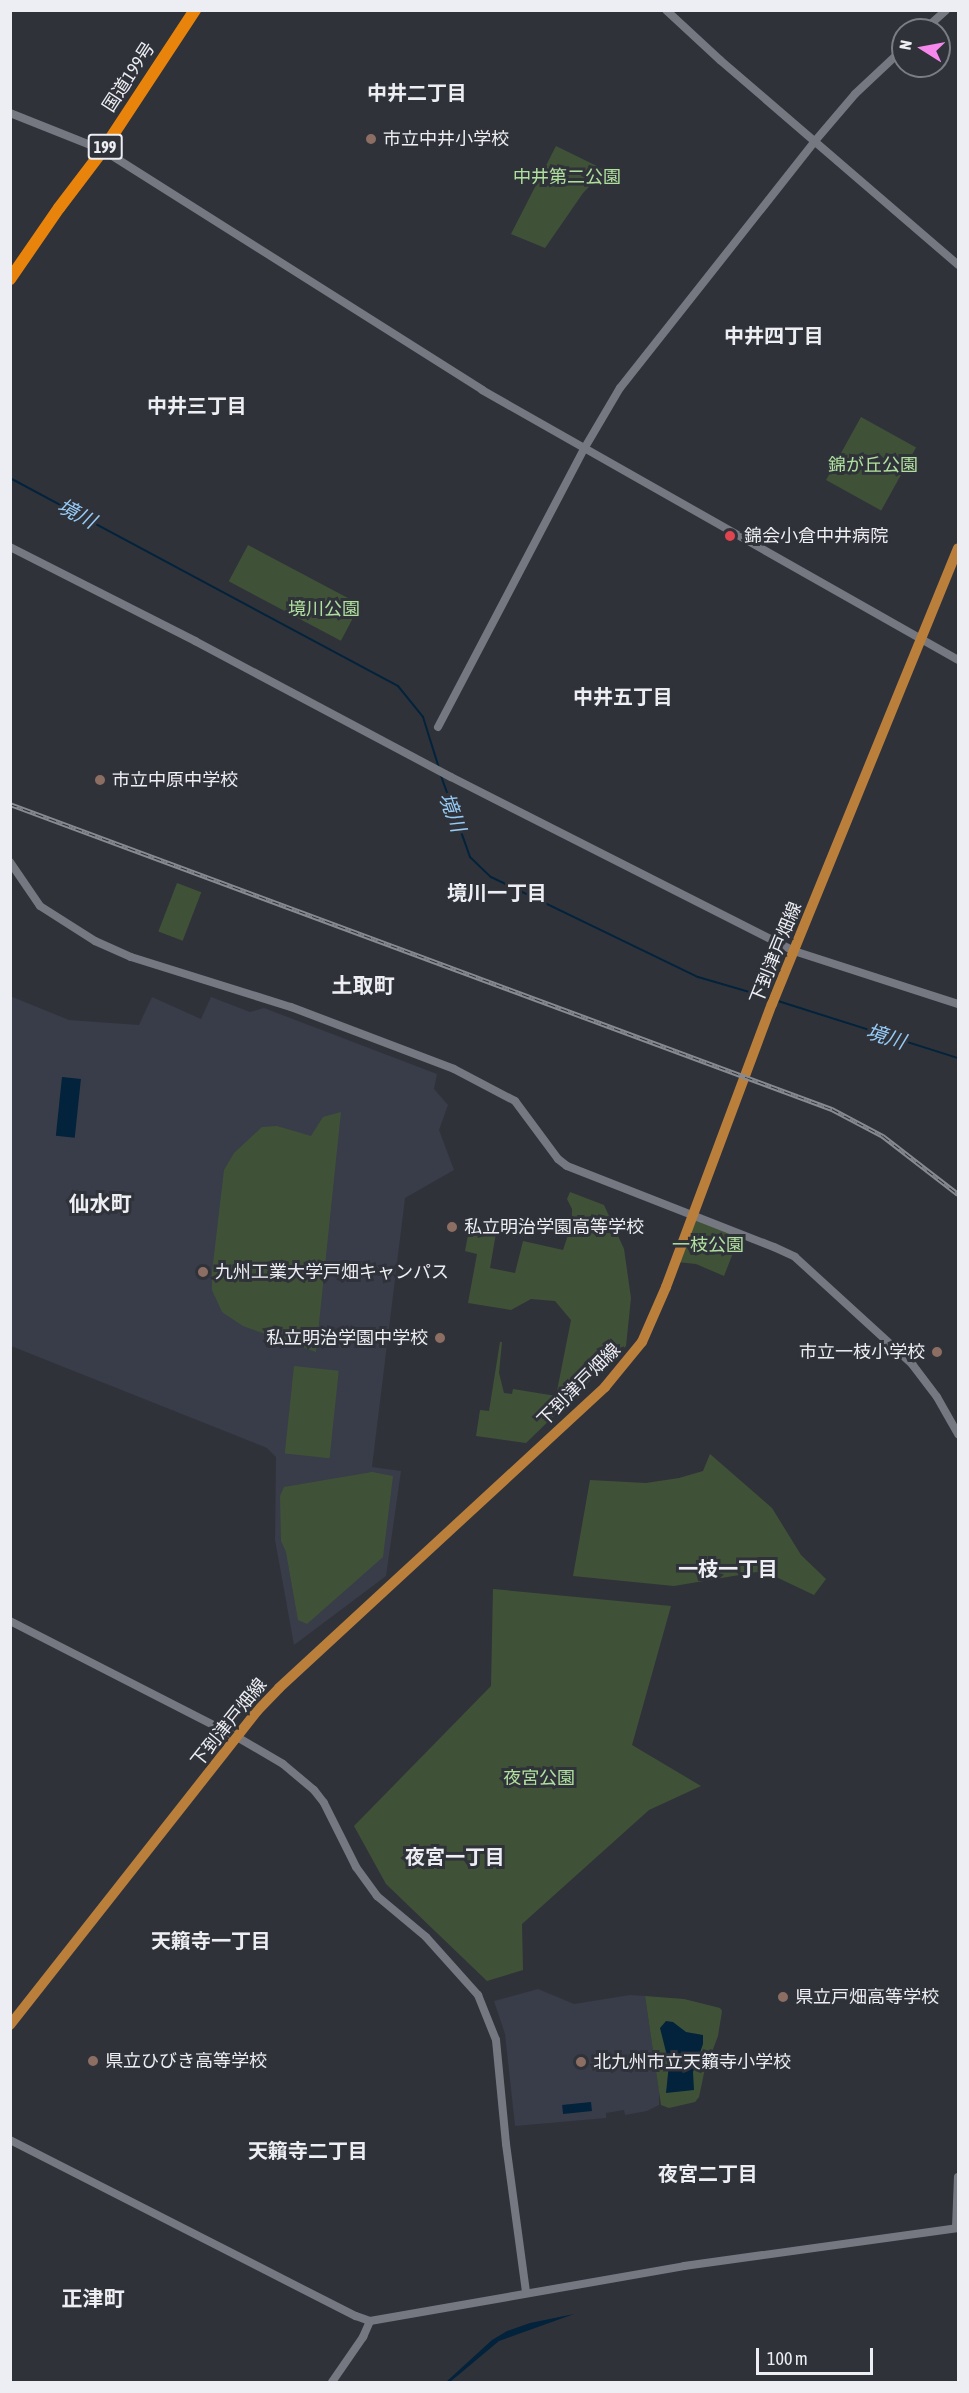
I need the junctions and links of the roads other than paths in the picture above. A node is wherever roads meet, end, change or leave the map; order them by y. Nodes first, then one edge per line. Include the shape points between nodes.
1 (195, 10) edge
2 (666, 10) edge
3 (891, 60) edge
4 (10, 113) edge
5 (815, 141) junction
6 (103, 150) junction
7 (958, 265) edge
8 (10, 279) edge
9 (584, 449) junction
10 (10, 548) edge
11 (958, 549) edge
12 (922, 638) junction
13 (958, 660) edge
14 (438, 727) dead end
15 (10, 862) edge
16 (794, 951) junction
17 (958, 1004) edge
18 (693, 1214) junction
19 (958, 1434) edge
20 (10, 1622) edge
21 (237, 1737) junction
22 (10, 2025) edge
23 (10, 2140) edge
24 (958, 2177) edge
25 (957, 2228) edge
26 (526, 2291) junction
27 (370, 2321) junction
28 (332, 2382) edge

1 - 6 highway, 国道199号 / 199
2 - 5 street
3 - 5 street via 855,94
4 - 6 street
5 - 7 street
5 - 9 street via 620,387
6 - 8 highway, 国道199号 / 199
6 - 9 street via 482,390
9 - 12 street
9 - 14 street
10 - 16 street
11 - 12 main road, 下到津戸畑線
12 - 13 street
12 - 16 main road, 下到津戸畑線
15 - 18 street via 40,906 95,941 131,957 301,1011 454,1069 514,1101 558,1160 567,1166
16 - 17 street
16 - 18 main road, 下到津戸畑線
18 - 19 street via 774,1247 809,1269 912,1364
18 - 21 main road, 下到津戸畑線 via 654,1316 626,1364 279,1688
20 - 21 street
21 - 22 main road, 下到津戸畑線
21 - 26 street via 283,1764 314,1790 376,1896 426,1937 481,2000 498,2049
23 - 27 street
24 - 25 street
25 - 26 street
26 - 27 street
27 - 28 street

